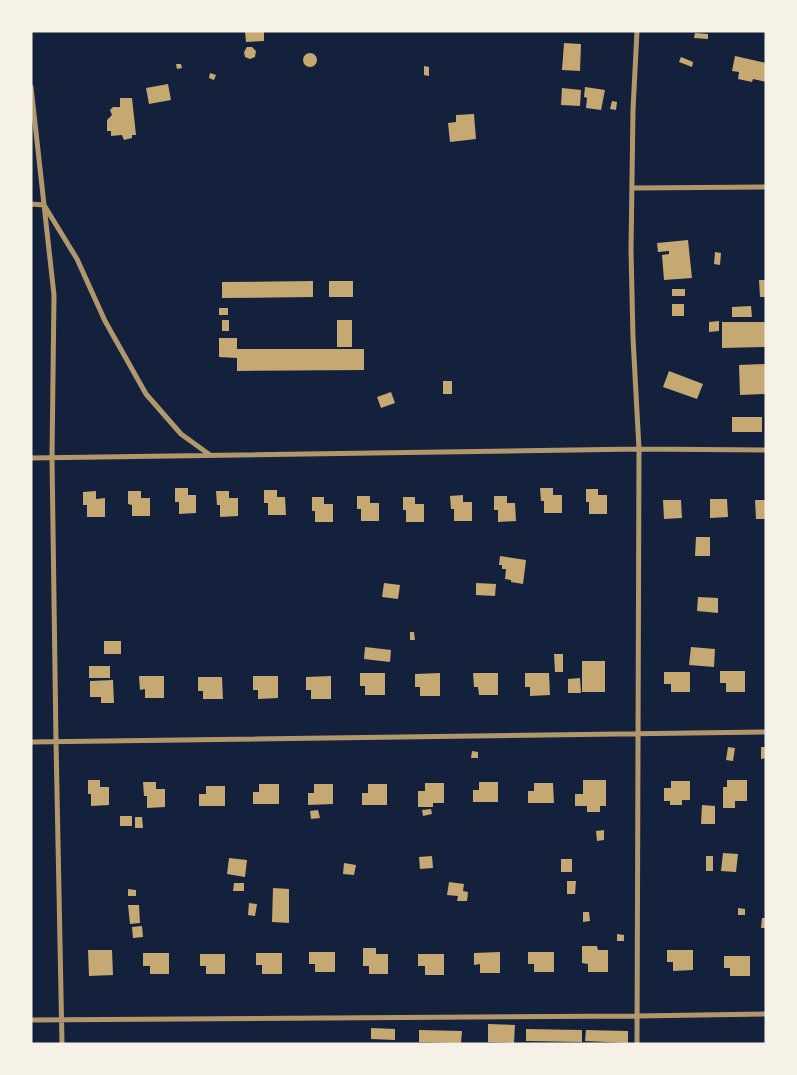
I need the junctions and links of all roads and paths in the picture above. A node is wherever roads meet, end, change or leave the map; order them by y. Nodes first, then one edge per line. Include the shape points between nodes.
1 (636, 31) edge
2 (31, 87) edge
3 (766, 187) edge
4 (633, 188) junction
5 (31, 204) edge
6 (44, 205) junction
7 (639, 449) junction
8 (766, 450) edge
9 (211, 455) junction
10 (31, 458) edge
11 (52, 458) junction
12 (766, 732) edge
13 (638, 734) junction
14 (56, 741) junction
15 (31, 742) edge
16 (766, 1014) edge
17 (637, 1016) junction
18 (31, 1020) edge
19 (62, 1020) junction
20 (62, 1044) edge
21 (637, 1044) edge

1 - 4 street
2 - 6 street
3 - 4 street
4 - 7 street via 632,301
5 - 6 street
6 - 9 street via 77,259 105,321 146,394 181,434
6 - 11 street via 54,295
7 - 8 street
7 - 9 street
7 - 13 street
9 - 11 street
10 - 11 street
11 - 14 street
12 - 13 street
13 - 14 street
13 - 17 street
14 - 15 street
14 - 19 street
16 - 17 street
17 - 19 street
17 - 21 street
18 - 19 street
19 - 20 street

